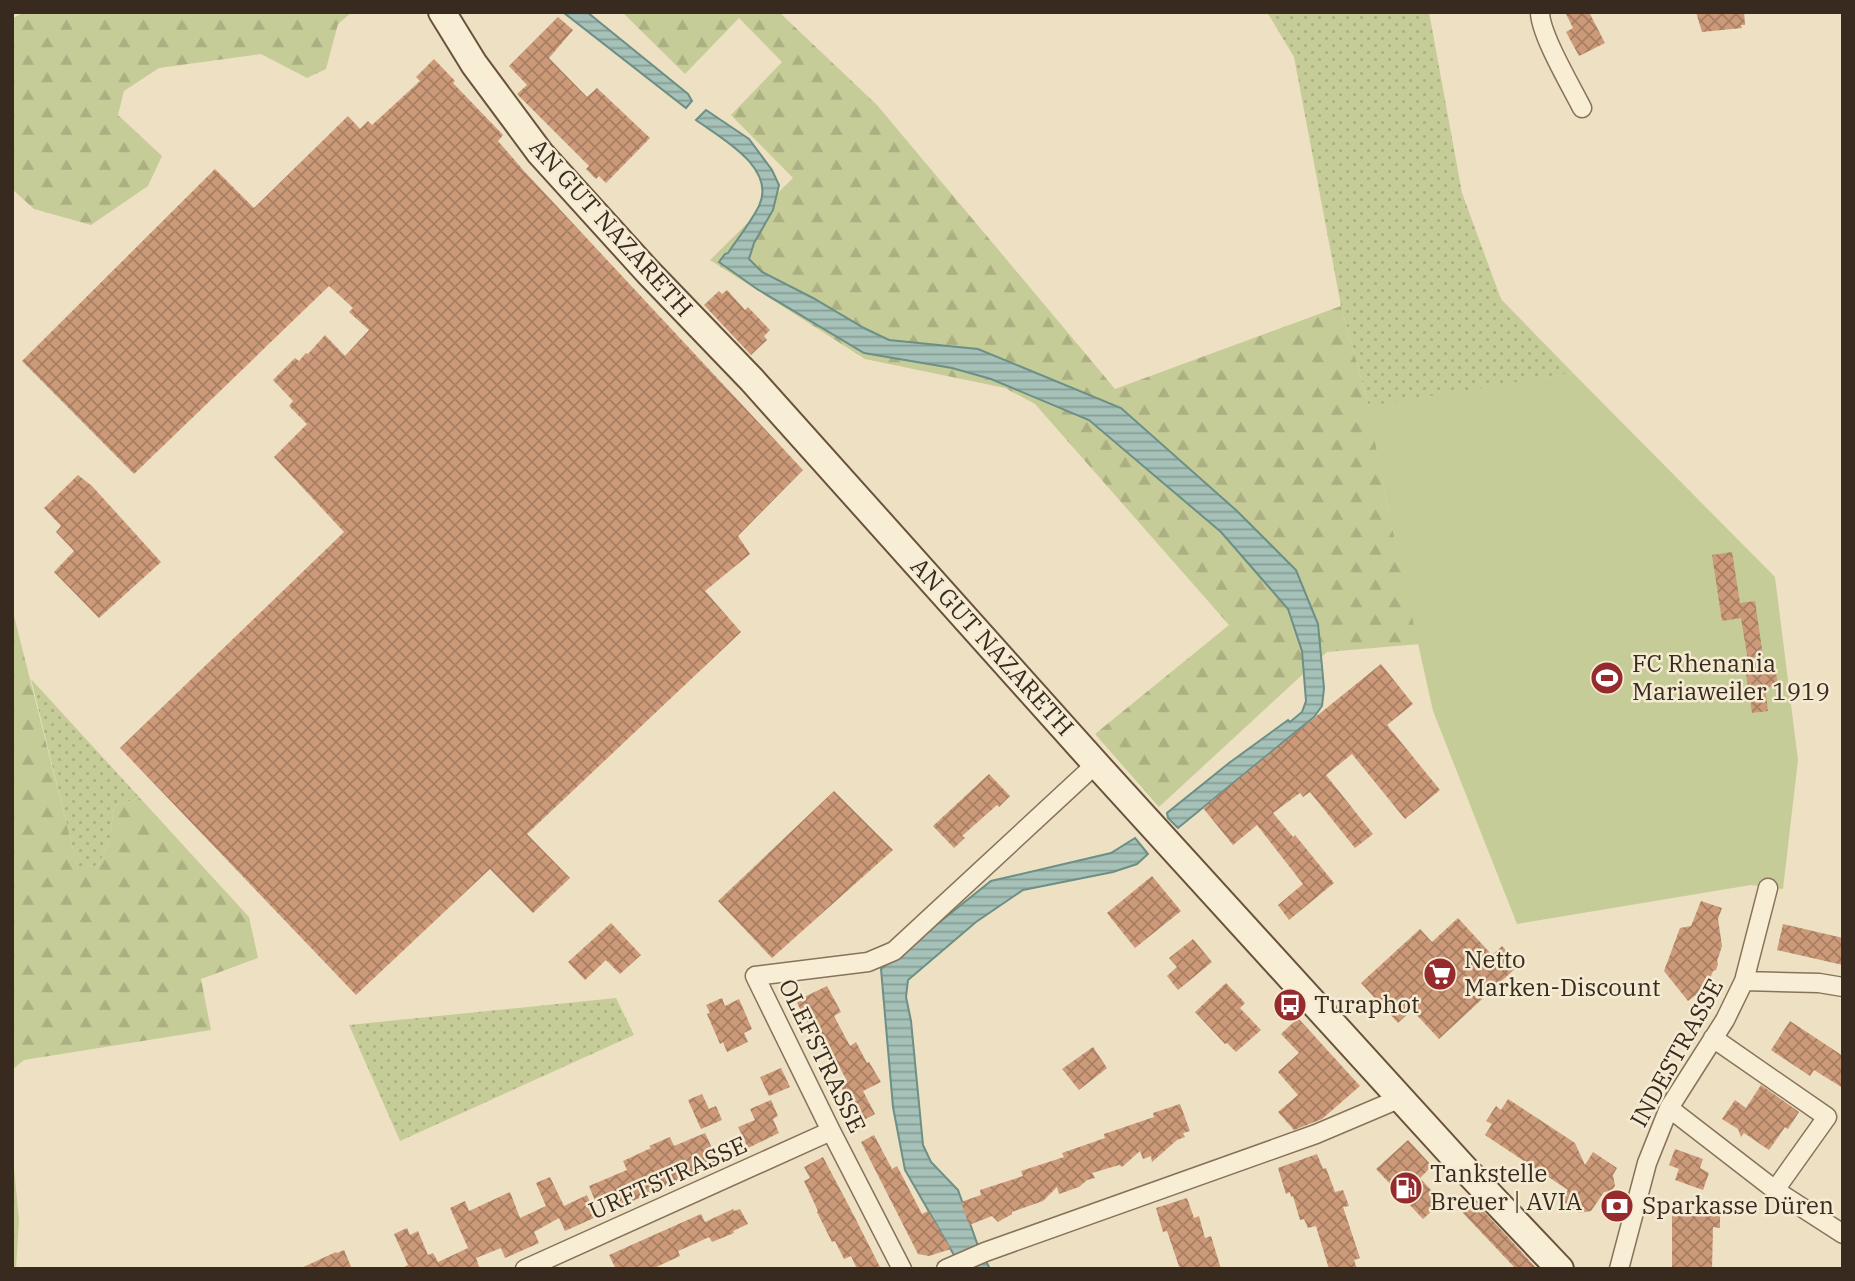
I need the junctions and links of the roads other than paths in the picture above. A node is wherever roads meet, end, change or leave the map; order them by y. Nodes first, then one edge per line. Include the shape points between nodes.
1 (442, 12) edge
2 (1540, 12) edge
3 (1581, 108) dead end
4 (1096, 764) junction
5 (1768, 888) dead end
6 (1744, 981) junction
7 (1843, 987) edge
8 (1713, 1038) junction
9 (1401, 1098) junction
10 (1669, 1108) junction
11 (831, 1131) junction
12 (1775, 1190) junction
13 (1843, 1234) edge
14 (951, 1266) edge
15 (525, 1269) edge
16 (901, 1269) edge
17 (1560, 1269) edge
18 (1619, 1269) edge

1 - 4 main road, AN GUT NAZARETH via 540,153 752,380
2 - 3 street via 1553,52
4 - 9 main road, AN GUT NAZARETH
4 - 11 street, OLEFSTRASSE via 894,951 868,962 755,976
5 - 6 street, INDESTRASSE
6 - 7 street, INDESTRASSE
6 - 8 street, INDESTRASSE
8 - 10 street, INDESTRASSE
8 - 12 street via 1827,1118
9 - 14 street via 1316,1134
9 - 17 main road, AN GUT NAZARETH
10 - 12 street
10 - 18 street, INDESTRASSE via 1647,1163
11 - 15 street, URFTSTRASSE
11 - 16 street, OLEFSTRASSE
12 - 13 street

